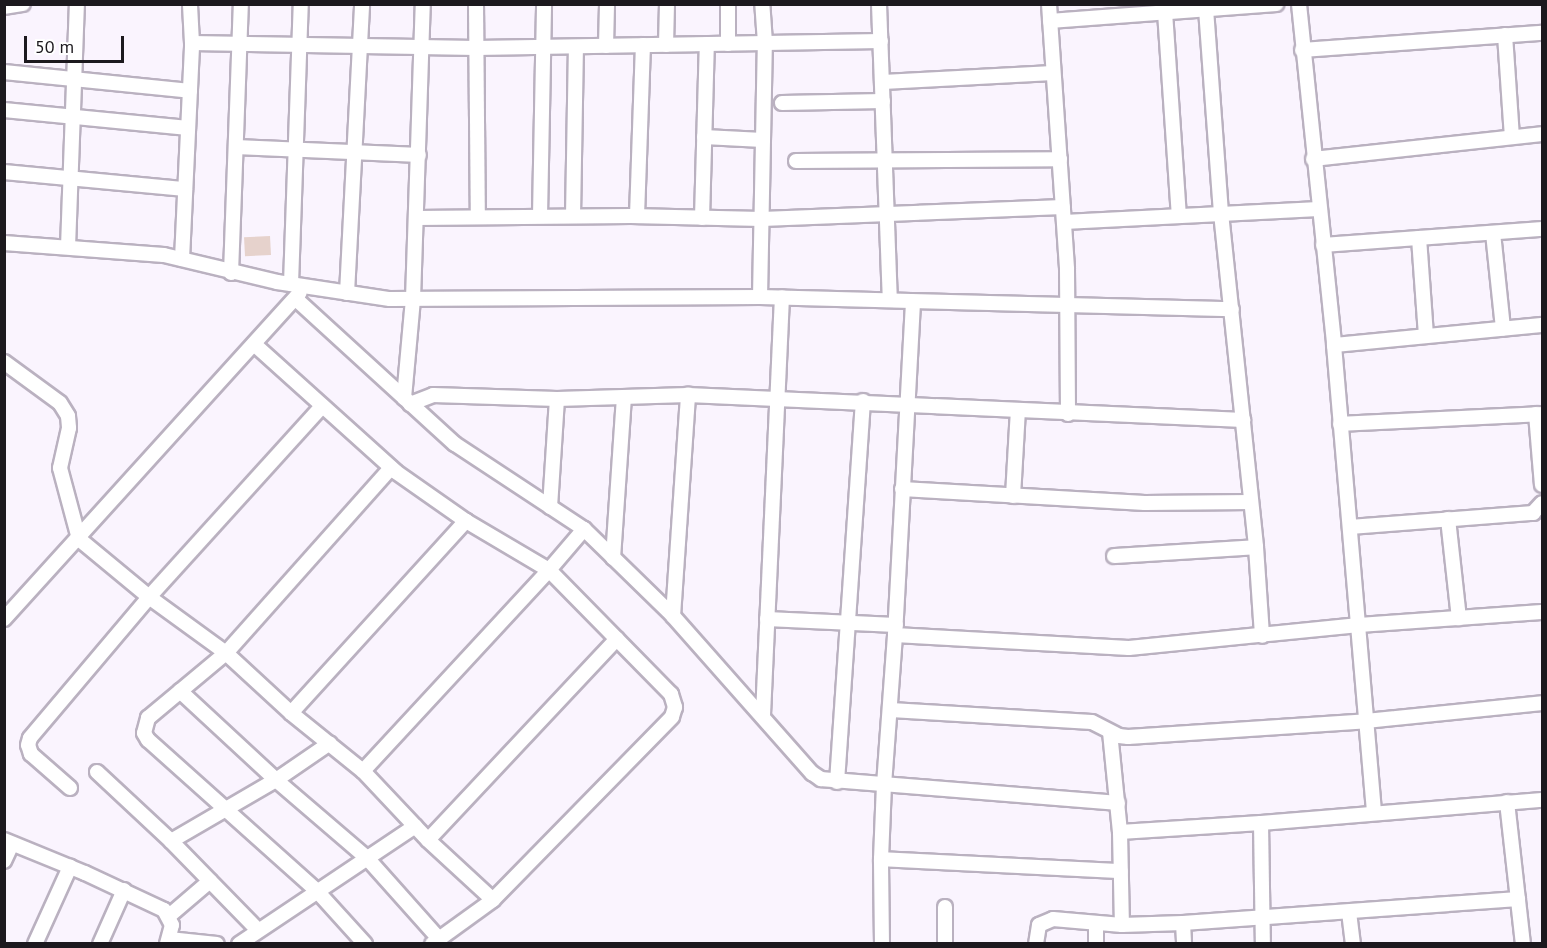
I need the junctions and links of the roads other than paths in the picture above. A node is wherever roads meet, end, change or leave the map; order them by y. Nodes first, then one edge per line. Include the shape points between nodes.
1 (23, 4) edge
2 (78, 4) edge
3 (190, 4) edge
4 (241, 4) edge
5 (300, 4) edge
6 (362, 4) edge
7 (423, 4) edge
8 (476, 4) edge
9 (544, 4) edge
10 (607, 4) edge
11 (667, 4) edge
12 (729, 4) edge
13 (762, 4) edge
14 (879, 4) edge
15 (1049, 4) edge
16 (1276, 4) edge
17 (1299, 4) edge
18 (4, 7) edge
19 (1206, 9) junction
20 (1165, 12) junction
21 (1050, 21) junction
22 (1542, 33) edge
23 (1505, 35) junction
24 (881, 42) junction
25 (192, 43) junction
26 (765, 43) junction
27 (241, 44) junction
28 (707, 44) junction
29 (728, 44) junction
30 (301, 45) junction
31 (643, 45) junction
32 (666, 45) junction
33 (360, 46) junction
34 (606, 46) junction
35 (423, 47) junction
36 (543, 47) junction
37 (576, 47) junction
38 (476, 48) junction
39 (1302, 50) junction
40 (4, 72) edge
41 (1053, 73) junction
42 (73, 79) junction
43 (883, 82) junction
44 (190, 91) junction
45 (883, 100) junction
46 (782, 103) dead end
47 (4, 110) edge
48 (72, 117) junction
49 (188, 128) junction
50 (1542, 134) edge
51 (704, 137) junction
52 (1512, 137) junction
53 (763, 140) junction
54 (237, 147) junction
55 (297, 148) junction
56 (354, 150) junction
57 (419, 155) junction
58 (1060, 159) junction
59 (1313, 159) junction
60 (796, 161) dead end
61 (886, 162) junction
62 (4, 172) edge
63 (72, 178) junction
64 (185, 189) junction
65 (1063, 207) junction
66 (1318, 209) junction
67 (1221, 213) junction
68 (1179, 215) junction
69 (478, 216) junction
70 (540, 216) junction
71 (573, 216) junction
72 (637, 216) junction
73 (888, 216) junction
74 (416, 218) junction
75 (702, 218) junction
76 (762, 219) junction
77 (1064, 222) junction
78 (1542, 229) edge
79 (1493, 232) junction
80 (1419, 238) junction
81 (4, 243) edge
82 (1323, 245) junction
83 (68, 247) junction
84 (182, 259) junction
85 (231, 273) junction
86 (298, 285) junction
87 (347, 293) junction
88 (760, 297) junction
89 (782, 297) junction
90 (296, 299) junction
91 (413, 299) junction
92 (890, 299) junction
93 (913, 301) junction
94 (1067, 304) junction
95 (1232, 309) junction
96 (1542, 325) edge
97 (1503, 328) junction
98 (1426, 335) junction
99 (254, 344) junction
100 (1334, 345) junction
101 (4, 362) edge
102 (688, 395) junction
103 (624, 397) junction
104 (778, 398) junction
105 (557, 399) junction
106 (407, 401) junction
107 (863, 401) junction
108 (906, 404) junction
109 (322, 406) junction
110 (1018, 411) junction
111 (1068, 414) junction
112 (1539, 414) edge
113 (1243, 420) junction
114 (1341, 424) junction
115 (391, 468) junction
116 (1542, 484) edge
117 (902, 489) junction
118 (1013, 496) junction
119 (1251, 502) junction
120 (1542, 503) edge
121 (550, 507) junction
122 (1448, 519) junction
123 (466, 521) junction
124 (1350, 527) junction
125 (584, 529) junction
126 (79, 539) junction
127 (1256, 548) junction
128 (1114, 556) dead end
129 (613, 558) junction
130 (549, 570) junction
131 (149, 597) junction
132 (1542, 612) edge
133 (673, 616) junction
134 (1459, 618) junction
135 (4, 619) edge
136 (768, 619) junction
137 (846, 623) junction
138 (1359, 625) junction
139 (896, 630) junction
140 (1262, 636) junction
141 (617, 639) junction
142 (226, 653) junction
143 (180, 691) junction
144 (1542, 703) edge
145 (891, 710) junction
146 (291, 713) junction
147 (763, 715) junction
148 (1366, 720) junction
149 (1110, 732) junction
150 (330, 743) junction
151 (363, 771) junction
152 (97, 772) dead end
153 (276, 780) junction
154 (837, 782) junction
155 (884, 784) junction
156 (70, 788) dead end
157 (1542, 800) edge
158 (1508, 802) junction
159 (1118, 803) junction
160 (225, 810) junction
161 (1374, 812) junction
162 (1261, 824) junction
163 (415, 826) junction
164 (1120, 832) junction
165 (428, 840) junction
166 (171, 841) junction
167 (8, 842) edge
168 (367, 858) junction
169 (881, 859) junction
170 (4, 861) edge
171 (70, 867) junction
172 (1120, 871) junction
173 (210, 881) junction
174 (124, 890) junction
175 (316, 890) junction
176 (1518, 899) junction
177 (493, 900) junction
178 (945, 908) dead end
179 (1349, 912) junction
180 (170, 916) junction
181 (1263, 918) junction
182 (1096, 923) junction
183 (1184, 923) junction
184 (1122, 925) junction
185 (258, 930) junction
186 (168, 941) edge
187 (436, 942) edge
188 (35, 944) edge
189 (100, 944) edge
190 (217, 944) edge
191 (239, 944) edge
192 (365, 944) edge
193 (882, 944) edge
194 (945, 944) edge
195 (1036, 944) edge
196 (1096, 944) edge
197 (1184, 944) edge
198 (1263, 944) edge
199 (1353, 944) edge
200 (1523, 944) edge

1 - 18 street
2 - 42 street
3 - 25 street
4 - 27 street
5 - 30 street
6 - 33 street
7 - 35 street
8 - 38 street
9 - 36 street
10 - 34 street
11 - 32 street
12 - 29 street
13 - 26 street
14 - 24 street
15 - 21 street
16 - 19 street
17 - 39 street
19 - 20 street
19 - 67 street
20 - 21 street
20 - 68 street
21 - 41 street
22 - 23 street
23 - 39 street
23 - 52 street
24 - 26 street
24 - 43 street
25 - 27 street
25 - 44 street
26 - 29 street
26 - 53 street
27 - 30 street
27 - 54 street
28 - 29 street
28 - 32 street
28 - 51 street
30 - 33 street
30 - 55 street
31 - 32 street
31 - 34 street
31 - 72 street
33 - 35 street
33 - 56 street
34 - 37 street
35 - 38 street
35 - 57 street
36 - 37 street
36 - 38 street
36 - 70 street
37 - 71 street
38 - 69 street
39 - 59 street
40 - 42 street
41 - 43 street
41 - 58 street
42 - 44 street
42 - 48 street
43 - 45 street
44 - 49 street
45 - 46 street
45 - 61 street
47 - 48 street
48 - 49 street
48 - 63 street
49 - 64 street
50 - 52 street
51 - 53 street
51 - 75 street
52 - 59 street
53 - 76 street
54 - 55 street
54 - 85 street
55 - 56 street
55 - 86 street
56 - 57 street
56 - 87 street
57 - 74 street
58 - 61 street
58 - 65 street
59 - 66 street
60 - 61 street
61 - 73 street
62 - 63 street
63 - 64 street
63 - 83 street
64 - 84 street
65 - 73 street
65 - 77 street
66 - 67 street
66 - 82 street
67 - 68 street
67 - 95 street
68 - 77 street
69 - 70 street
69 - 74 street
70 - 71 street
71 - 72 street
72 - 75 street
73 - 76 street
73 - 92 street
74 - 91 street
75 - 76 street
76 - 88 street
77 - 94 street
78 - 79 street
79 - 80 street
79 - 97 street
80 - 82 street
80 - 98 street
81 - 83 street
82 - 100 street
83 - 84 street
84 - 85 street
85 - 86 street
86 - 87 street
86 - 90 street
87 - 91 street
88 - 89 street
88 - 91 street
89 - 92 street
89 - 104 street
90 - 99 street
90 - 106 street
91 - 106 street
92 - 93 street
93 - 94 street
93 - 108 street
94 - 95 street
94 - 111 street
95 - 113 street
96 - 97 street
97 - 98 street
98 - 100 street
99 - 109 street
99 - 126 street
100 - 114 street
101 - 126 street via 60,403 68,416 60,468
102 - 103 street
102 - 104 street
102 - 133 street
103 - 105 street
103 - 129 street
104 - 107 street
104 - 136 street
105 - 106 street via 433,395
105 - 121 street
106 - 121 street via 455,444
107 - 108 street
107 - 137 street
108 - 110 street
108 - 117 street
109 - 115 street
109 - 131 street
110 - 111 street
110 - 118 street
111 - 113 street
112 - 114 street
112 - 116 street
113 - 119 street
114 - 124 street
115 - 123 street
115 - 142 street
117 - 118 street
117 - 139 street
118 - 119 street via 1145,503
119 - 127 street
120 - 122 street via 1533,513
121 - 125 street
122 - 124 street
122 - 134 street
123 - 130 street
123 - 146 street
124 - 138 street
125 - 129 street
125 - 130 street
126 - 131 street
126 - 135 street
127 - 128 street
127 - 140 street
129 - 133 street
130 - 141 street
130 - 151 street
131 - 142 street
131 - 156 street via 30,738 31,754
132 - 134 street
133 - 147 street
134 - 138 street
136 - 137 street
136 - 147 street
137 - 139 street
137 - 154 street
138 - 140 street
138 - 148 street
139 - 140 street via 1129,648
139 - 145 street
141 - 165 street
141 - 177 street via 671,694 675,707 672,717
142 - 143 street
142 - 146 street
143 - 153 street
143 - 160 street via 148,718 144,733 148,741
144 - 148 street
145 - 149 street via 1092,722
145 - 155 street
146 - 150 street
147 - 154 street via 812,773
148 - 149 street via 1128,737
148 - 161 street
149 - 159 street
150 - 151 street
150 - 153 street
151 - 163 street
152 - 166 street
153 - 160 street
153 - 168 street
154 - 155 street
155 - 159 street
155 - 169 street
157 - 158 street
158 - 161 street
158 - 176 street
159 - 164 street
160 - 166 street
160 - 175 street
161 - 162 street
162 - 164 street
162 - 181 street
163 - 165 street
163 - 168 street
164 - 172 street
165 - 177 street
166 - 173 street
167 - 170 street
167 - 171 street
168 - 175 street
168 - 187 street
169 - 172 street
169 - 193 street
171 - 174 street
171 - 188 street
172 - 184 street
173 - 180 street
173 - 185 street
174 - 180 street
174 - 189 street
175 - 185 street
175 - 192 street
176 - 179 street
176 - 200 street
177 - 187 street
178 - 194 street
179 - 181 street
179 - 199 street
180 - 186 street
181 - 183 street
181 - 198 street
182 - 184 street
182 - 195 street via 1044,921 1036,932
182 - 196 street
183 - 184 street
183 - 197 street
185 - 191 street
186 - 190 street

